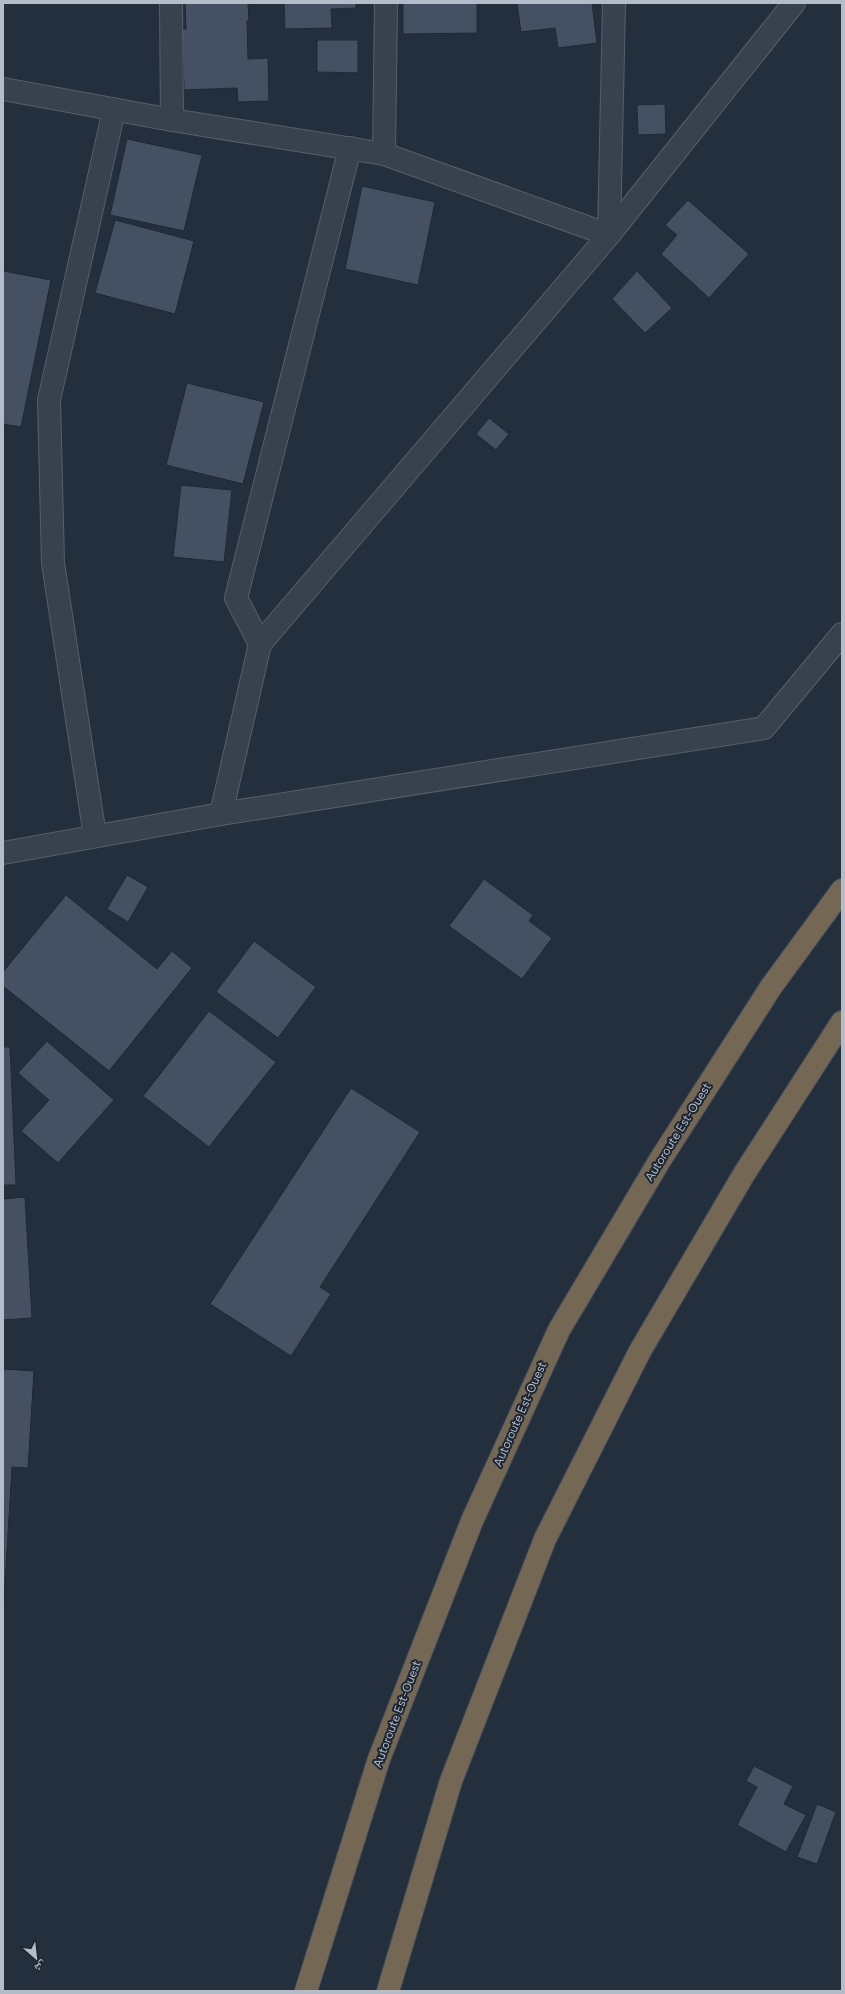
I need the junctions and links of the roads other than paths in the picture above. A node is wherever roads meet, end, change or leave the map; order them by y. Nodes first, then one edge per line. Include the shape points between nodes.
1 (171, 3) edge
2 (386, 3) edge
3 (614, 3) edge
4 (794, 3) edge
5 (3, 89) edge
6 (114, 110) junction
7 (172, 120) junction
8 (350, 148) junction
9 (384, 154) junction
10 (609, 235) junction
11 (842, 634) edge
12 (260, 644) junction
13 (221, 814) junction
14 (95, 836) junction
15 (3, 853) edge
16 (842, 890) edge
17 (842, 1022) edge
18 (306, 1991) edge
19 (388, 1991) edge

1 - 7 street
2 - 9 street
3 - 10 street
4 - 10 street
5 - 6 street
6 - 7 street
6 - 14 street via 49,400 53,563
7 - 8 street
8 - 9 street
8 - 12 street via 236,598
9 - 10 street
10 - 12 street
11 - 13 street via 764,728
12 - 13 street
13 - 14 street
14 - 15 street
16 - 18 highway, Autoroute Est-Ouest via 771,987 660,1160 559,1330 472,1521 379,1759
17 - 19 highway via 744,1174 640,1351 545,1539 451,1781

